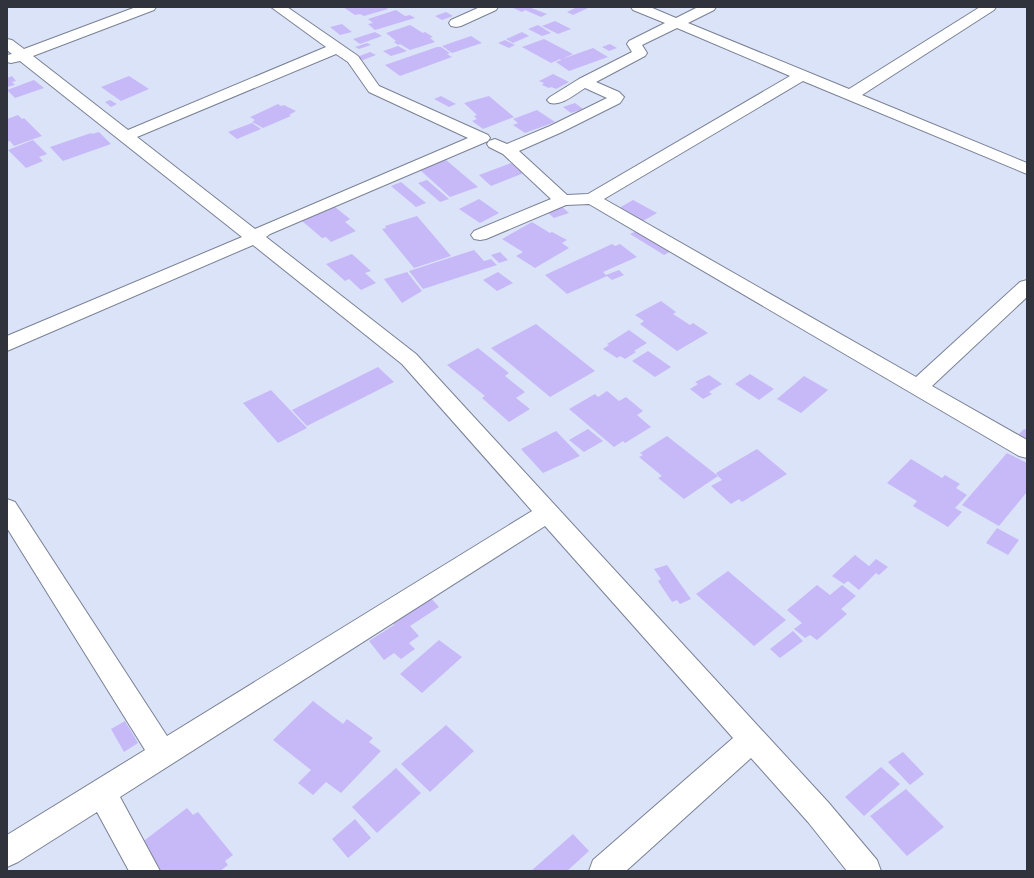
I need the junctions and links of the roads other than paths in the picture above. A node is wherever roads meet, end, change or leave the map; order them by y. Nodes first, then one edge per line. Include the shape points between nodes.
1 (149, 7) edge
2 (278, 7) edge
3 (490, 7) edge
4 (638, 7) edge
5 (709, 7) edge
6 (989, 7) edge
7 (456, 22) dead end
8 (677, 23) junction
9 (337, 48) junction
10 (12, 53) edge
11 (802, 75) junction
12 (584, 82) junction
13 (851, 95) junction
14 (555, 100) dead end
15 (127, 136) junction
16 (482, 138) junction
17 (507, 150) junction
18 (1027, 169) edge
19 (592, 199) junction
20 (563, 200) junction
21 (480, 235) dead end
22 (254, 238) junction
23 (1027, 286) edge
24 (7, 344) edge
25 (918, 387) junction
26 (1027, 450) edge
27 (7, 508) edge
28 (548, 512) junction
29 (752, 739) junction
30 (163, 754) junction
31 (102, 792) junction
32 (7, 852) edge
33 (145, 871) edge
34 (604, 871) edge
35 (866, 871) edge

1 - 10 street
2 - 9 street
3 - 7 street
4 - 8 street
5 - 8 street
6 - 13 street
8 - 11 street
8 - 12 street via 634,44 640,53
9 - 15 street
9 - 16 street via 353,59 374,89
10 - 15 street
11 - 13 street
11 - 19 street
12 - 14 street
12 - 17 street via 614,95 615,100
13 - 18 street
15 - 22 street
16 - 17 street
16 - 22 street via 264,230
17 - 20 street
19 - 20 street
19 - 25 street
20 - 21 street
22 - 24 street
22 - 28 street via 409,359
23 - 25 street
25 - 26 street
27 - 30 street
28 - 29 street
28 - 30 street
29 - 34 street
29 - 35 street via 818,812
30 - 31 street
31 - 32 street
31 - 33 street

